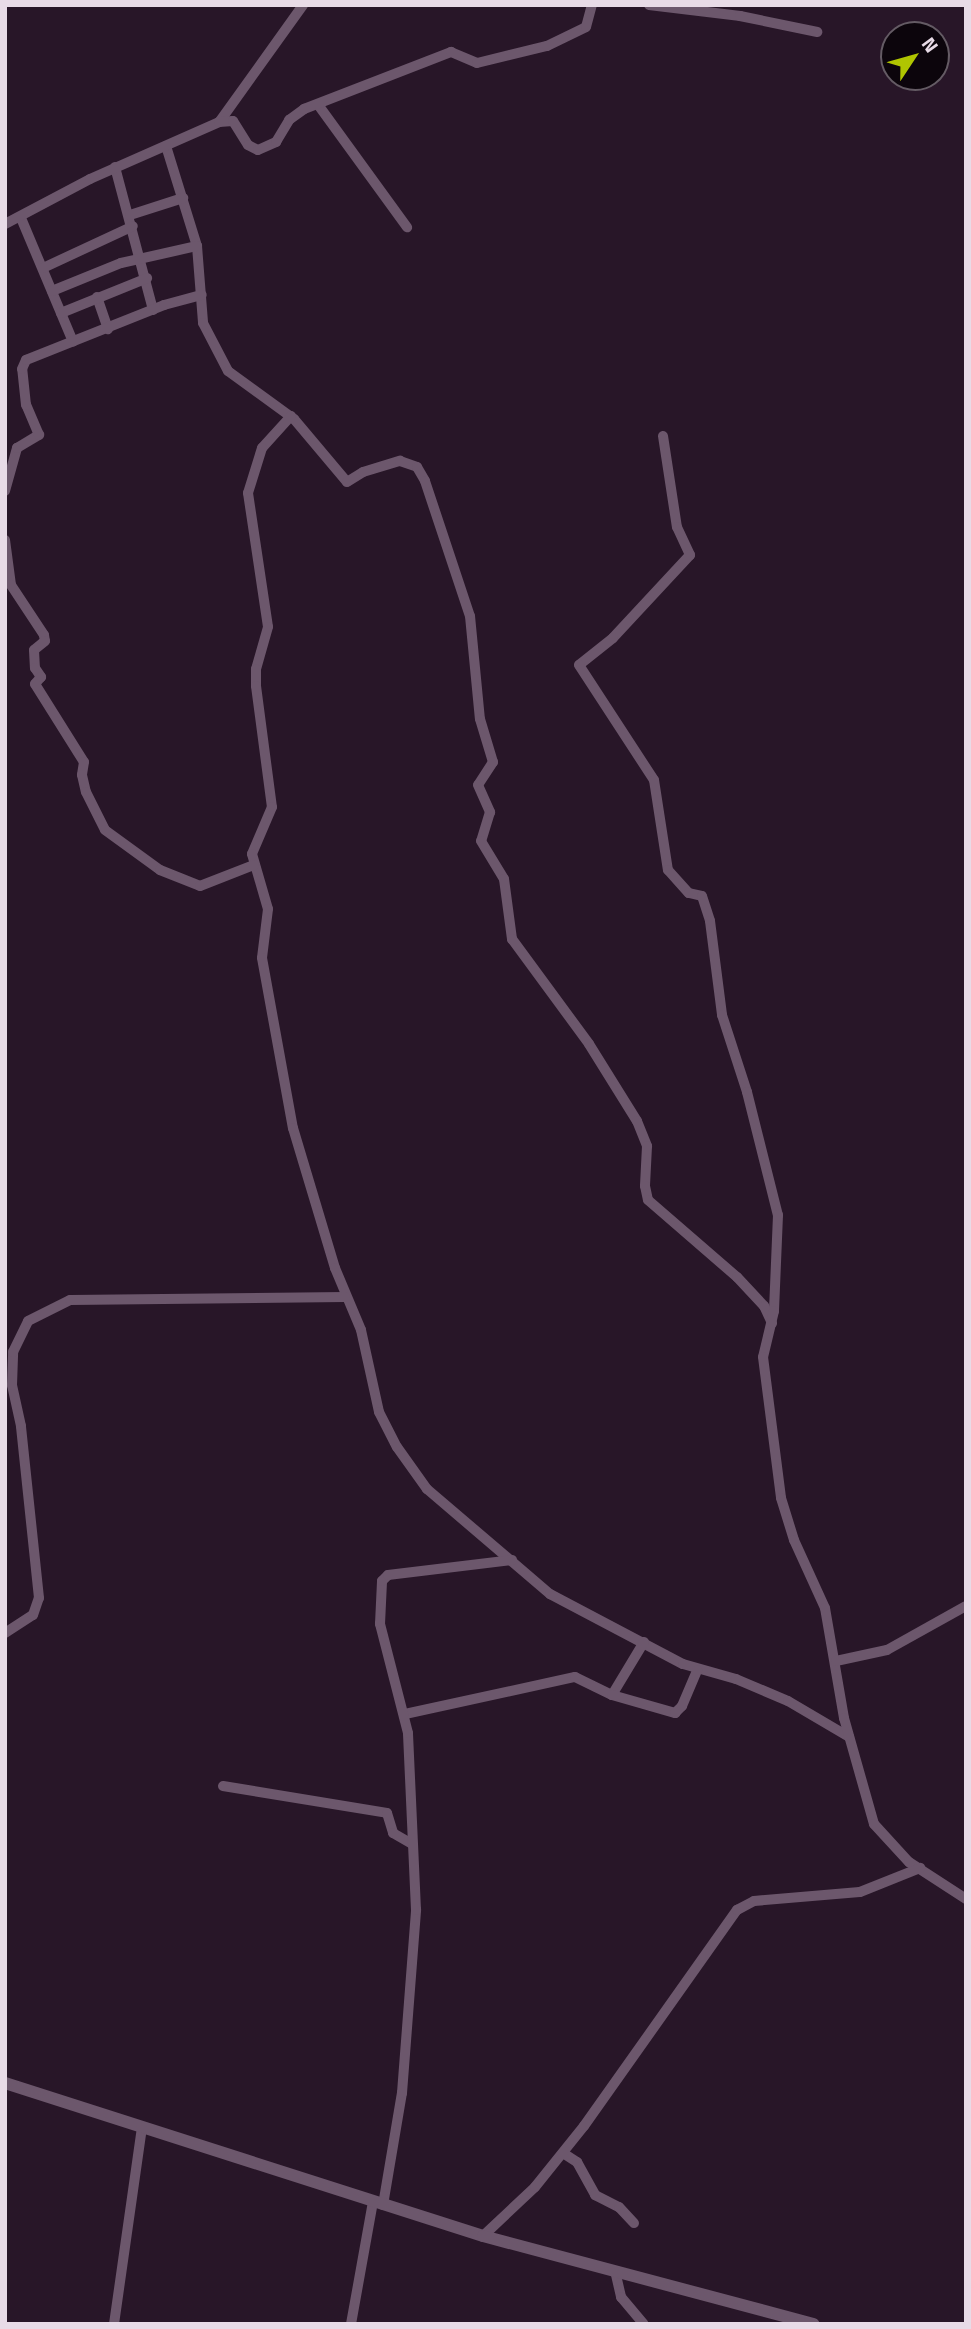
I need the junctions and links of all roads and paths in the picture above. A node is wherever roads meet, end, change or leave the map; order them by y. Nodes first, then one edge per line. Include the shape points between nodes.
1 (303, 5) edge
2 (592, 5) edge
3 (649, 5) edge
4 (817, 32) dead end
5 (319, 106) junction
6 (219, 121) junction
7 (166, 146) junction
8 (115, 167) junction
9 (183, 198) junction
10 (130, 215) junction
11 (20, 218) junction
12 (5, 225) edge
13 (133, 226) junction
14 (407, 227) dead end
15 (197, 246) junction
16 (142, 256) junction
17 (43, 268) junction
18 (147, 278) junction
19 (52, 291) junction
20 (202, 295) junction
21 (97, 297) junction
22 (153, 310) junction
23 (61, 313) junction
24 (108, 329) junction
25 (73, 342) junction
26 (291, 416) junction
27 (663, 436) dead end
28 (5, 491) edge
29 (5, 540) edge
30 (254, 865) junction
31 (345, 1297) junction
32 (772, 1323) junction
33 (512, 1560) junction
34 (966, 1606) edge
35 (5, 1633) edge
36 (644, 1642) junction
37 (836, 1661) junction
38 (697, 1670) junction
39 (612, 1695) junction
40 (405, 1714) junction
41 (849, 1737) junction
42 (223, 1786) dead end
43 (412, 1844) junction
44 (920, 1868) junction
45 (966, 1899) edge
46 (5, 2083) edge
47 (142, 2128) junction
48 (563, 2153) junction
49 (378, 2203) junction
50 (634, 2223) dead end
51 (483, 2236) junction
52 (616, 2275) junction
53 (114, 2324) edge
54 (351, 2324) edge
55 (644, 2324) edge
56 (813, 2324) edge

1 - 6 street
2 - 5 street via 586,27 547,46 477,63 451,52
3 - 4 street via 740,16
5 - 6 street via 294,115 276,142 258,150 248,145 233,121
5 - 14 street
6 - 7 street
7 - 8 street
7 - 9 street
8 - 10 street
8 - 11 street
9 - 10 street
9 - 15 street
10 - 13 street
11 - 12 street
11 - 17 street
13 - 16 street
13 - 17 street
15 - 16 street
15 - 20 street
16 - 18 street
16 - 19 street
17 - 19 street
18 - 21 street
18 - 22 street
19 - 23 street
20 - 22 street
20 - 26 street via 204,324 228,371
21 - 23 street
21 - 24 street
22 - 24 street
23 - 25 street
24 - 25 street
25 - 28 street via 23,363 32,421 7,473
26 - 30 street via 262,448 248,493 256,518 259,586 268,627 256,686 272,807 252,854
26 - 32 street via 346,482 400,461 417,467 425,481 470,617 480,719 493,762 478,785 490,812 481,841 504,879 512,939 589,1044 637,1121 647,1146 648,1200 737,1277 759,1300
27 - 32 street via 677,527 690,555 613,638 579,665 654,780 668,870 690,893 702,897 710,921 722,1015 778,1215
29 - 30 street via 11,585 45,641 34,650 35,668 41,677 35,684 85,762 86,792 105,830 160,870 200,886
30 - 31 street via 268,909 262,958 288,1077 293,1128
31 - 33 street via 361,1330 373,1395 397,1447 427,1489
31 - 35 street via 70,1300 28,1321 17,1339 11,1377 21,1426 38,1598 33,1615
32 - 37 street via 763,1357 764,1379 781,1498 794,1540 825,1608
33 - 36 street via 561,1602
33 - 40 street via 384,1576 380,1624
34 - 37 street via 887,1650
36 - 38 street
36 - 39 street
37 - 41 street
38 - 39 street via 675,1713
38 - 41 street via 736,1679
39 - 40 street via 575,1677
40 - 43 street
41 - 44 street via 874,1824 895,1850
42 - 43 street via 387,1813 393,1833
43 - 49 street via 416,1938 402,2094
44 - 45 street
44 - 48 street via 860,1892 744,1904
46 - 47 street
47 - 49 street
47 - 53 street
48 - 50 street via 577,2162 595,2194 619,2207
48 - 51 street
49 - 51 street
49 - 54 street
51 - 52 street
52 - 55 street via 621,2297
52 - 56 street

